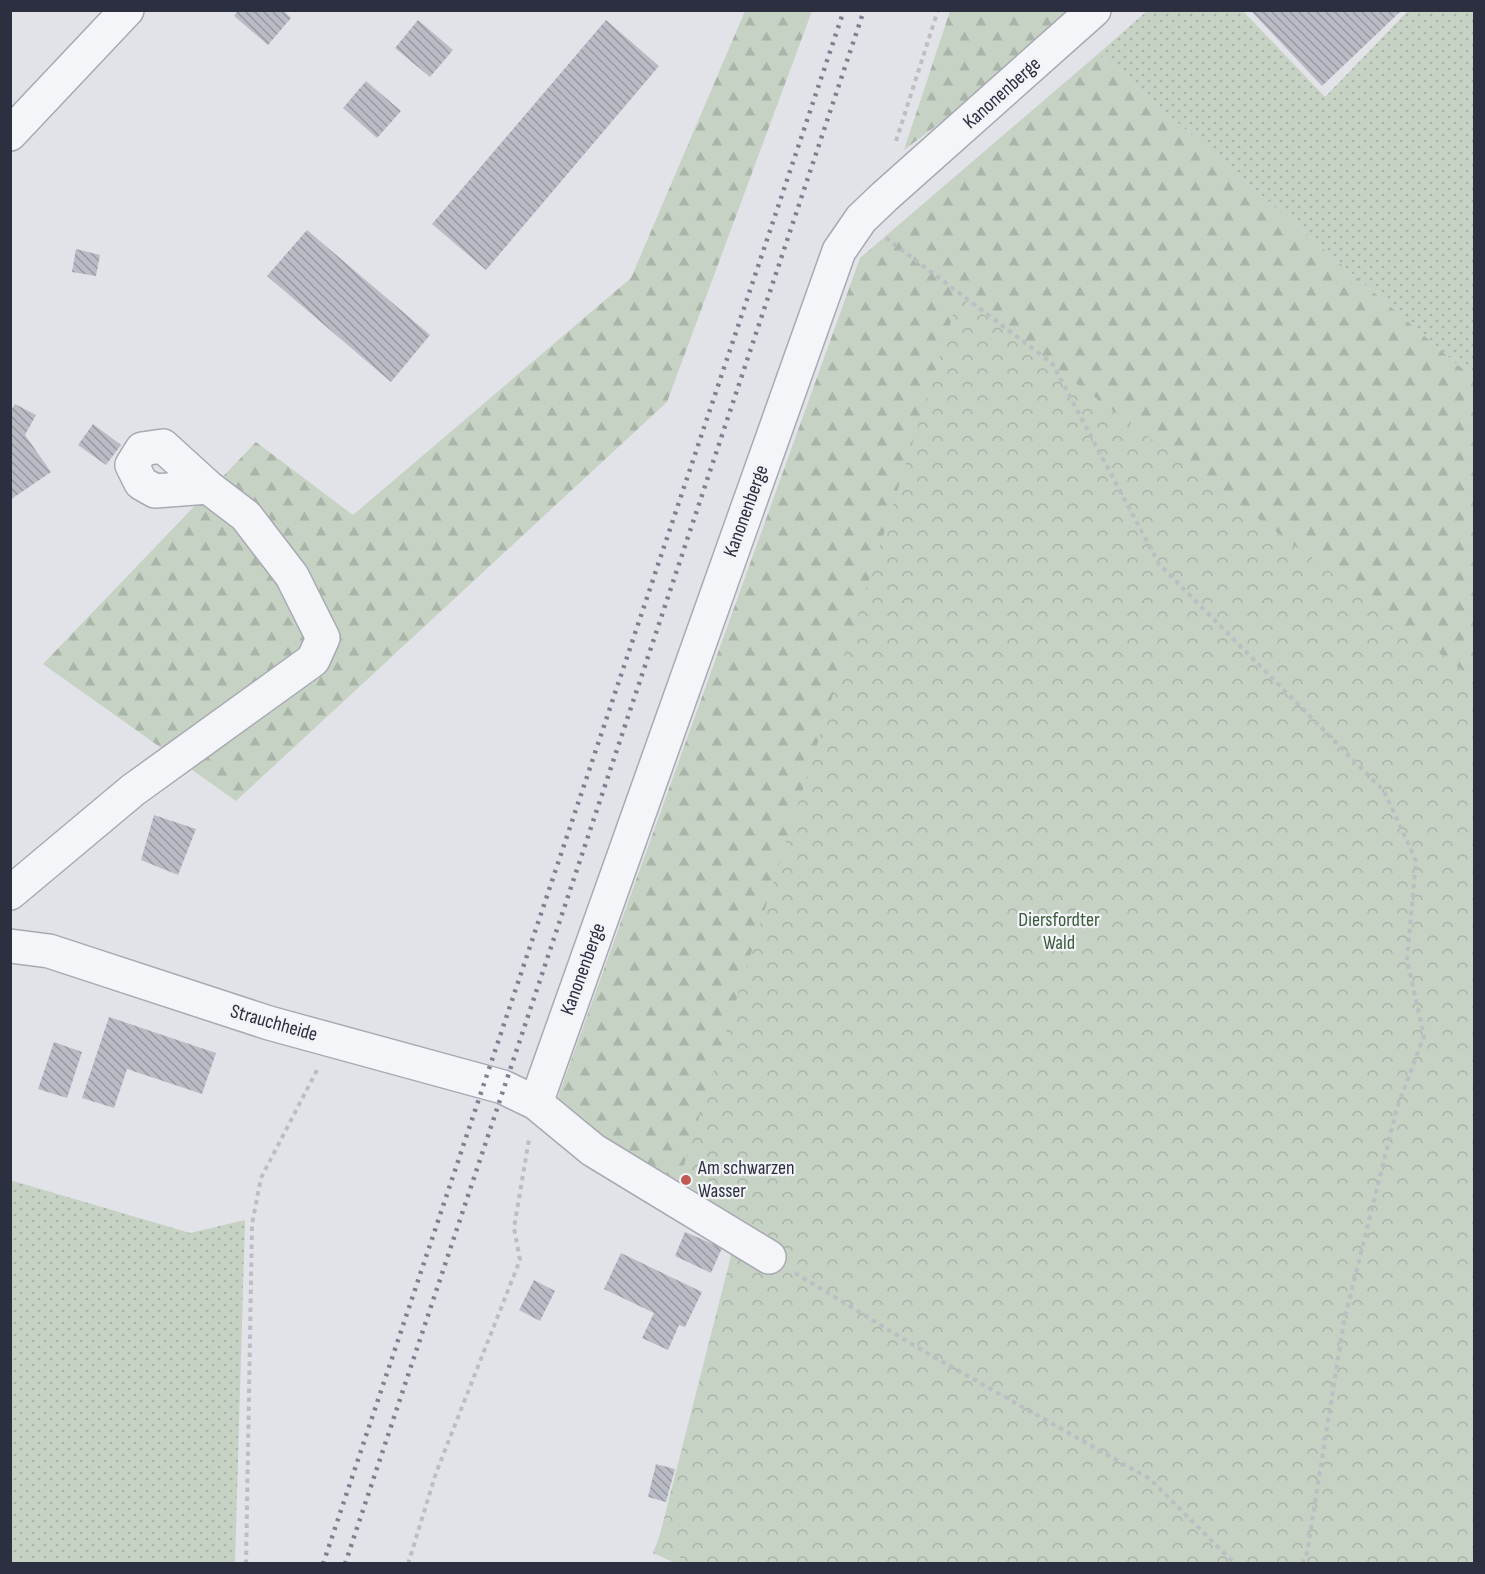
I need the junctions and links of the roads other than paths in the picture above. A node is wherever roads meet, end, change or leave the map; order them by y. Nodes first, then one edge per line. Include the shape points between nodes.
1 (1094, 10) edge
2 (110, 16) edge
3 (10, 134) edge
4 (208, 488) dead end
5 (10, 893) edge
6 (10, 946) edge
7 (536, 1103) junction
8 (769, 1257) road end

1 - 7 street, Kanonenberge via 873,208 839,251
2 - 3 street
4 - 5 street via 246,516 292,576 323,638 313,660 133,790
6 - 7 street, Strauchheide via 50,951 268,1023 485,1081
7 - 8 street, Strauchheide via 593,1150

